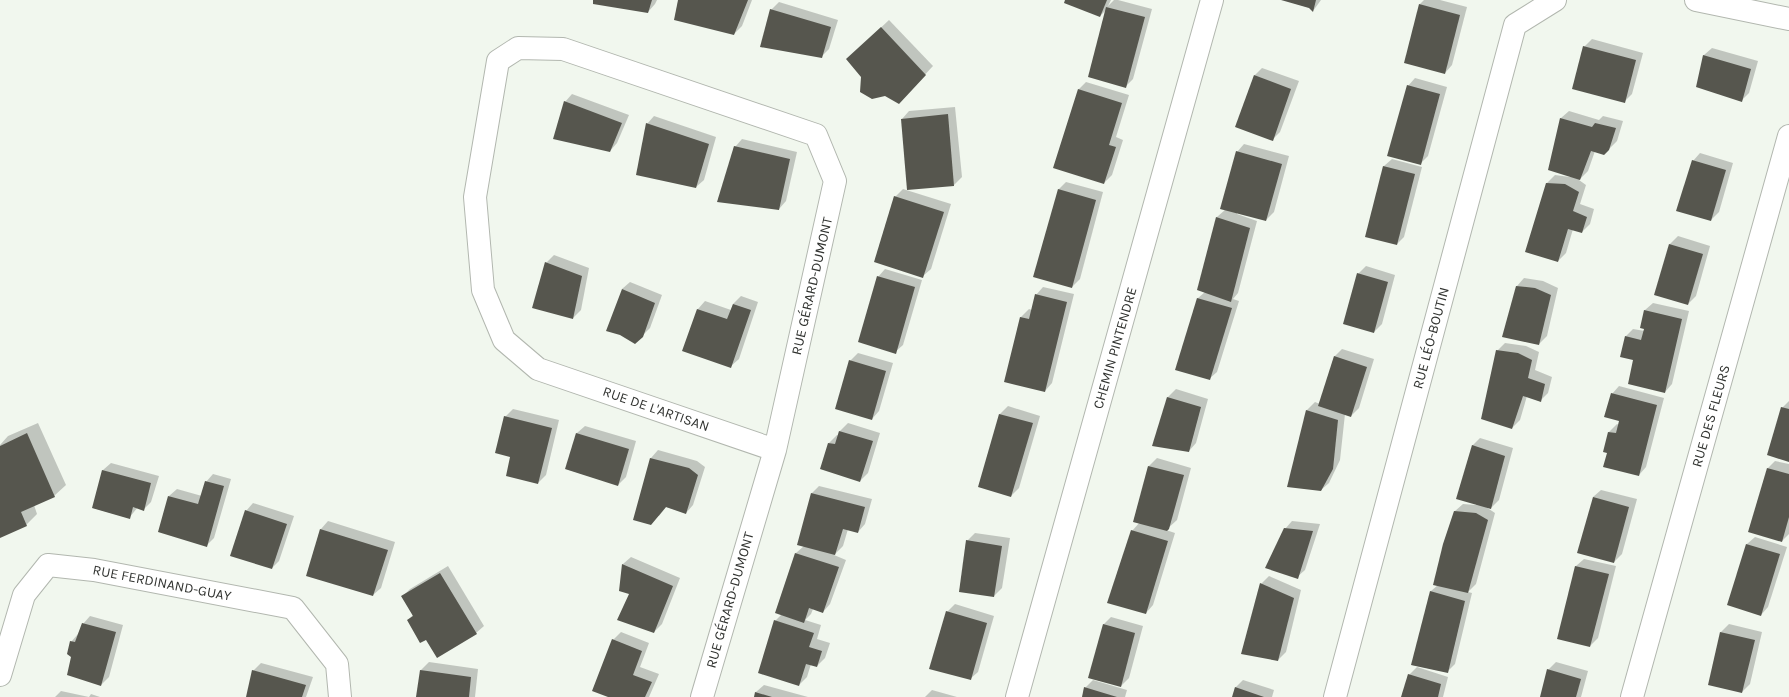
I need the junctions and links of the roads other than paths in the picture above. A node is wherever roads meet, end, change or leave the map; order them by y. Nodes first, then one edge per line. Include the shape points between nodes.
1 (1212, 0) edge
2 (1555, 0) edge
3 (1696, 0) edge
4 (1789, 19) edge
5 (1789, 136) edge
6 (538, 369) joint
7 (775, 450) junction
8 (0, 675) edge
9 (340, 697) edge
10 (702, 697) edge
11 (1017, 697) edge
12 (1335, 697) edge
13 (1632, 697) edge

1 - 11 street, CHEMIN PINTENDRE
2 - 12 street, RUE LÉO-BOUTIN via 1515,25
3 - 4 street
5 - 13 street, RUE DES FLEURS
6 - 7 street, RUE DE L'ARTISAN
6 - 7 street, RUE GÉRARD-DUMONT via 504,340 483,290 475,197 498,61 518,48 563,49 816,134 836,181
7 - 10 street, RUE GÉRARD-DUMONT
8 - 9 street, RUE FERDINAND-GUAY via 24,595 48,565 94,570 293,608 337,664

